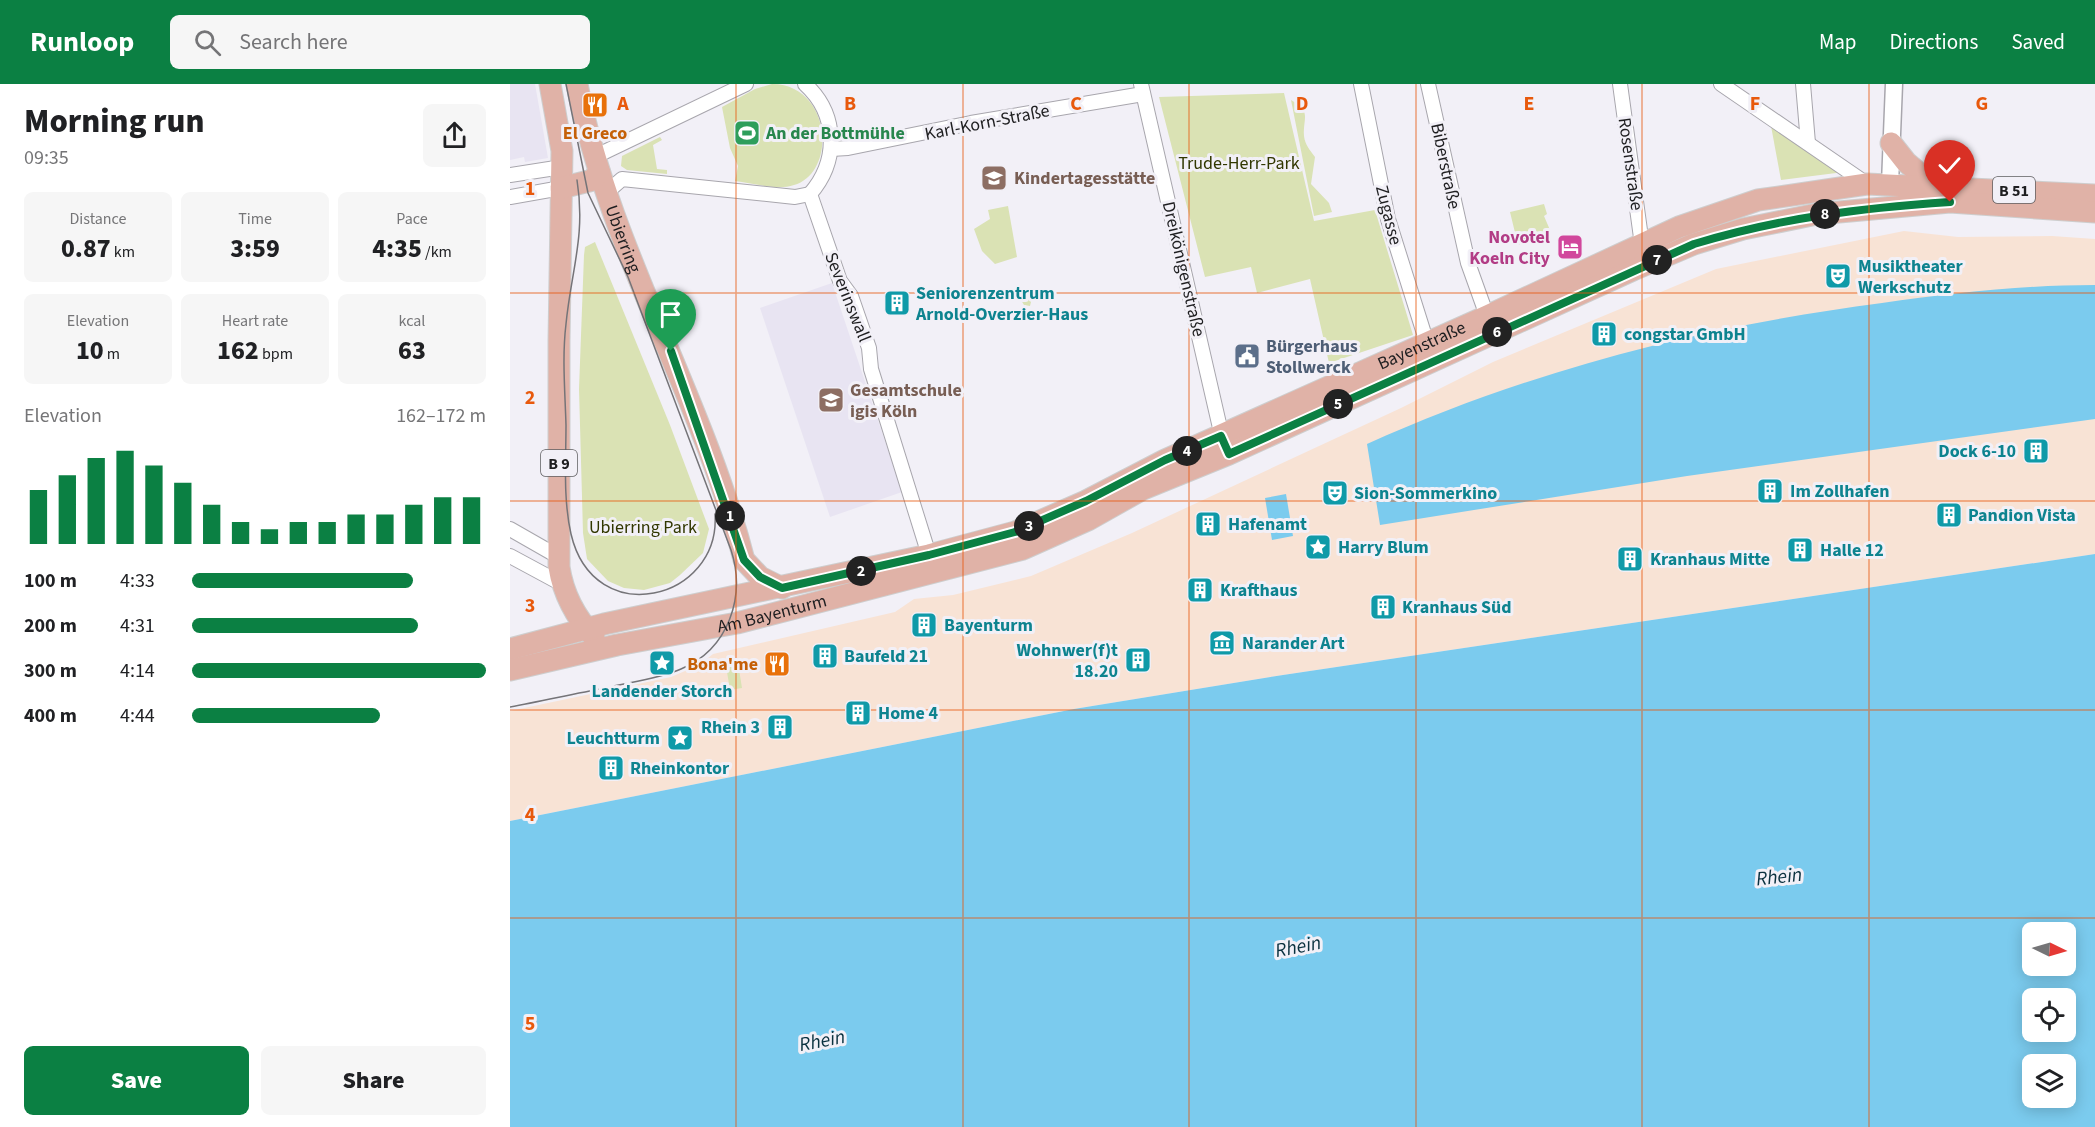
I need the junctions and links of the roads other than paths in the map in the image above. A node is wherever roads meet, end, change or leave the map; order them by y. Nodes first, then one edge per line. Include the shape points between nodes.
1 (550, 84) edge
2 (577, 84) edge
3 (746, 84) edge
4 (805, 84) edge
5 (1361, 84) edge
6 (1428, 84) edge
7 (1620, 84) edge
8 (1721, 84) edge
9 (1803, 84) edge
10 (1894, 84) edge
11 (1142, 89) edge
12 (1808, 143) junction
13 (1891, 143) junction
14 (831, 148) junction
15 (597, 164) junction
16 (510, 175) edge
17 (562, 178) junction
18 (1867, 184) junction
19 (1890, 184) junction
20 (1933, 185) junction
21 (607, 192) junction
22 (810, 194) junction
23 (2095, 195) edge
24 (510, 197) edge
25 (1876, 208) junction
26 (2095, 212) edge
27 (1666, 233) junction
28 (1642, 245) junction
29 (1665, 256) junction
30 (1487, 316) junction
31 (1427, 344) junction
32 (1225, 445) junction
33 (510, 529) edge
34 (929, 555) junction
35 (510, 556) edge
36 (559, 557) junction
37 (744, 560) junction
38 (960, 565) joint
39 (885, 575) junction
40 (562, 584) junction
41 (782, 588) junction
42 (731, 597) junction
43 (785, 610) junction
44 (587, 629) junction
45 (676, 634) junction
46 (552, 638) junction
47 (617, 645) junction
48 (510, 649) edge
49 (510, 670) edge

1 - 17 main road, B 9 via 562,151
2 - 15 main road, Ubierring
3 - 15 street
4 - 14 street via 828,116
5 - 31 street, Zugasse via 1388,219
6 - 30 street, Biberstraße via 1468,263
7 - 28 street, Rosenstraße
8 - 12 street
9 - 12 street
10 - 13 street
11 - 14 street, Karl-Korn-Straße via 848,148
11 - 32 street, Dreikönigenstraße
12 - 18 street
13 - 19 street
13 - 20 main road
14 - 22 street via 825,174
15 - 17 main road via 593,180
15 - 21 main road, Ubierring
16 - 17 street
17 - 24 street
17 - 36 main road, B 9
18 - 19 main road, Bayenstraße / B 51
18 - 27 main road, Bayenstraße / B 51 via 1758,200
19 - 20 main road, B 51
19 - 25 main road
20 - 23 main road, B 51
21 - 22 street via 622,179 795,197
21 - 37 main road, Ubierring via 674,360
22 - 34 street, Severinswall via 840,281 851,296 869,348 871,369
25 - 26 main road, B 51 via 1950,202
25 - 29 main road, Bayenstraße / B 51 via 1761,225
27 - 28 main road, Bayenstraße / B 51
27 - 29 main road via 1669,246
28 - 30 main road, Bayenstraße / B 51
29 - 32 main road, Bayenstraße / B 51
30 - 31 main road, Bayenstraße / B 51
31 - 32 main road, Bayenstraße / B 51
32 - 34 main road, Bayenstraße / B 51 via 1165,460 1015,532
32 - 38 main road, Bayenstraße / B 51 via 1059,534 1023,549
33 - 36 street
34 - 39 main road, Am Bayenturm / B 51
35 - 40 street
36 - 40 main road, B 9
37 - 41 main road, Ubierring via 760,577
37 - 42 main road via 739,584
38 - 39 main road, Am Bayenturm / B 51
39 - 41 main road, Am Bayenturm / B 51
39 - 43 main road, Am Bayenturm / B 51
40 - 44 main road, B 9
40 - 46 main road, B 9 via 559,630
41 - 42 main road, Am Bayenturm / B 51
41 - 43 main road via 776,604
42 - 44 main road, Am Bayenturm / B 51
42 - 45 main road via 717,613
43 - 45 main road, Am Bayenturm / B 51
44 - 46 main road, B 51
44 - 47 main road, B 9 via 602,642
45 - 47 main road, Am Bayenturm
46 - 48 main road, B 51
47 - 49 main road, Am Bayenturm

